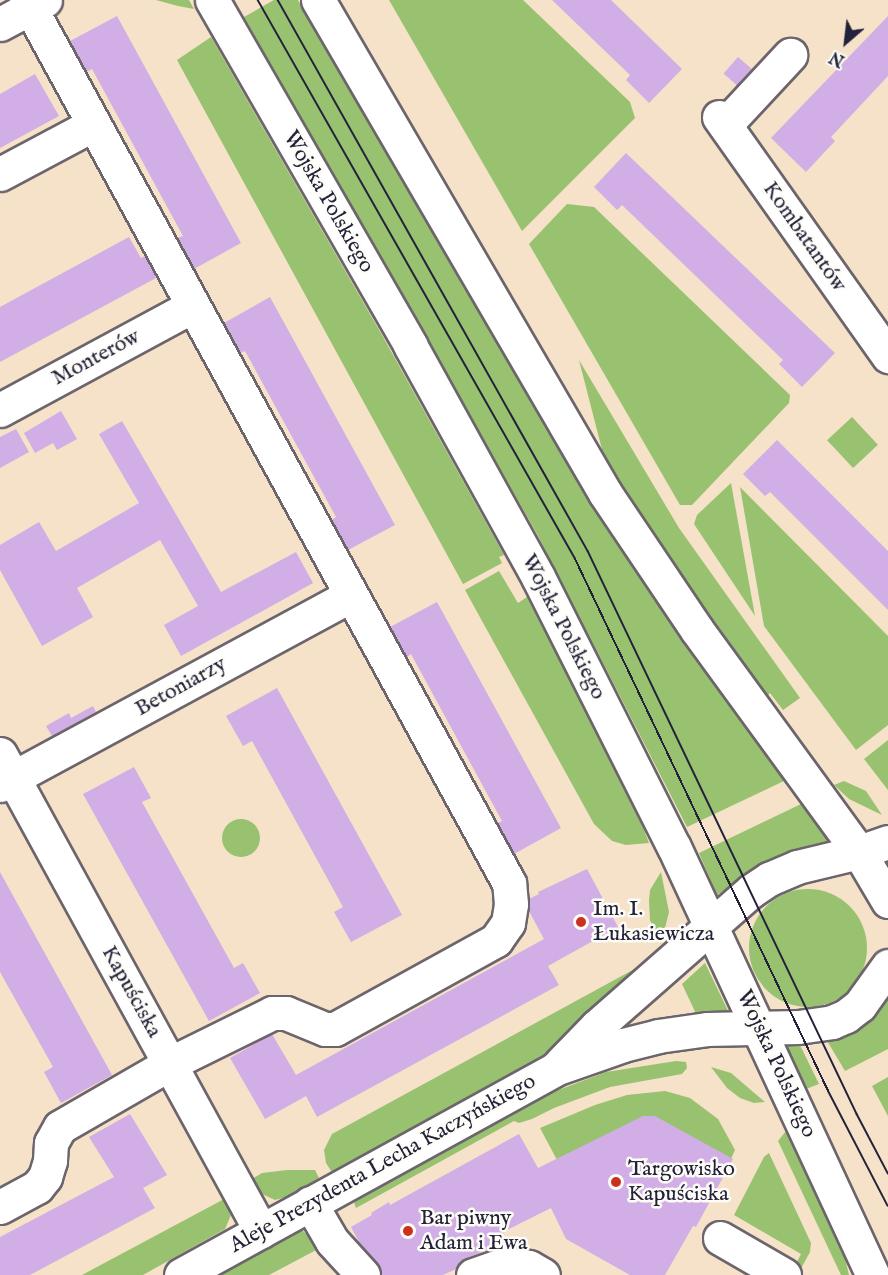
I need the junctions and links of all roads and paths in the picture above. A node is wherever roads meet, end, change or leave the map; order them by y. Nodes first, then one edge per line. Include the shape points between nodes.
1 (212, 0) edge
2 (318, 0) edge
3 (34, 3) edge
4 (0, 24) edge
5 (790, 55) dead end
6 (94, 124) junction
7 (0, 174) edge
8 (192, 306) junction
9 (888, 356) edge
10 (0, 410) edge
11 (349, 596) junction
12 (4, 773) edge
13 (874, 847) edge
14 (888, 902) edge
15 (711, 926) junction
16 (888, 966) edge
17 (759, 1026) junction
18 (171, 1063) junction
19 (555, 1070) junction
20 (310, 1203) junction
21 (0, 1207) edge
22 (261, 1231) junction
23 (720, 1238) dead end
24 (181, 1275) edge
25 (363, 1275) edge
26 (473, 1275) edge
27 (543, 1275) edge
28 (784, 1275) edge
29 (873, 1275) edge

1 - 15 street, Wojska Polskiego via 485,478
2 - 13 street via 605,493 697,630
3 - 4 street
3 - 6 street
5 - 9 street, Kombatantów via 722,121
6 - 7 street
6 - 8 street
8 - 10 street, Monterów
8 - 11 street
11 - 12 street, Betoniarzy
11 - 18 street via 509,883 508,923 496,940 335,1029 325,1029 286,1013 272,1013
12 - 18 street, Kapuściska
13 - 14 street
13 - 15 street, Aleje Prezydenta Lecha Kaczyńskiego via 797,867 769,879
15 - 17 street, Wojska Polskiego
15 - 19 street, Aleje Prezydenta Lecha Kaczyńskiego via 596,1027
16 - 17 street, Aleje Prezydenta Lecha Kaczyńskiego via 860,1005 832,1023
17 - 19 street, Aleje Prezydenta Lecha Kaczyńskiego via 658,1036
17 - 29 street, Wojska Polskiego
18 - 21 street via 60,1127 51,1143 45,1177 37,1187
18 - 22 street, Kapuściska
19 - 20 street, Aleje Prezydenta Lecha Kaczyńskiego
20 - 22 street, Aleje Prezydenta Lecha Kaczyńskiego
20 - 25 street via 332,1241
22 - 24 street, Aleje Prezydenta Lecha Kaczyńskiego
23 - 28 street
26 - 27 street via 508,1263 529,1267

